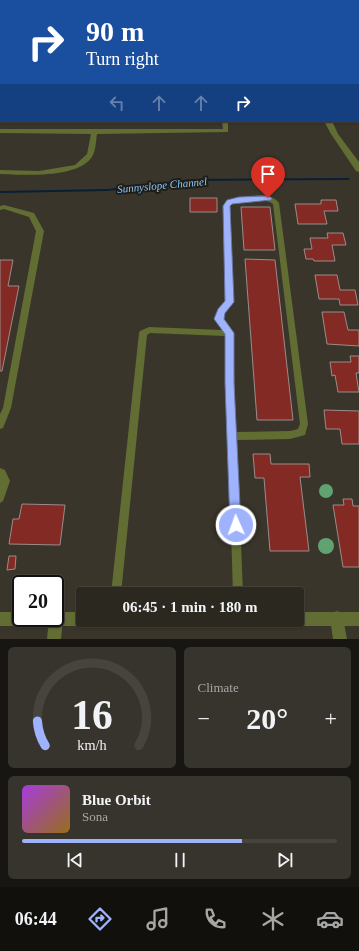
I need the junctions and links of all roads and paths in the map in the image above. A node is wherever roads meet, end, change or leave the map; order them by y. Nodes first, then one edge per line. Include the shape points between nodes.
1 (225, 122) edge
2 (328, 122) edge
3 (0, 131) edge
4 (94, 132) junction
5 (359, 169) edge
6 (0, 172) edge
7 (0, 208) edge
8 (229, 333) junction
9 (0, 425) edge
10 (232, 436) junction
11 (0, 472) edge
12 (0, 498) edge
13 (117, 587) edge
14 (238, 587) edge
15 (337, 618) junction
16 (0, 619) edge
17 (12, 619) edge
18 (64, 619) edge
19 (76, 619) edge
20 (304, 619) edge
21 (359, 619) edge
22 (55, 627) edge
23 (54, 639) edge
24 (340, 639) edge

1 - 4 lane via 226,131
2 - 5 street via 336,138 352,156
3 - 4 lane
4 - 6 lane via 90,155 76,167 39,173
7 - 9 lane via 32,215 40,231 8,408
8 - 10 lane
8 - 10 lane via 219,319 221,312 230,302 226,206 239,199 273,199 276,203 304,424 302,432 290,436
8 - 13 lane via 150,330 143,333
10 - 14 lane
11 - 12 lane via 5,481
15 - 20 street
15 - 21 street
15 - 24 street
16 - 17 street
18 - 19 street
22 - 23 street

